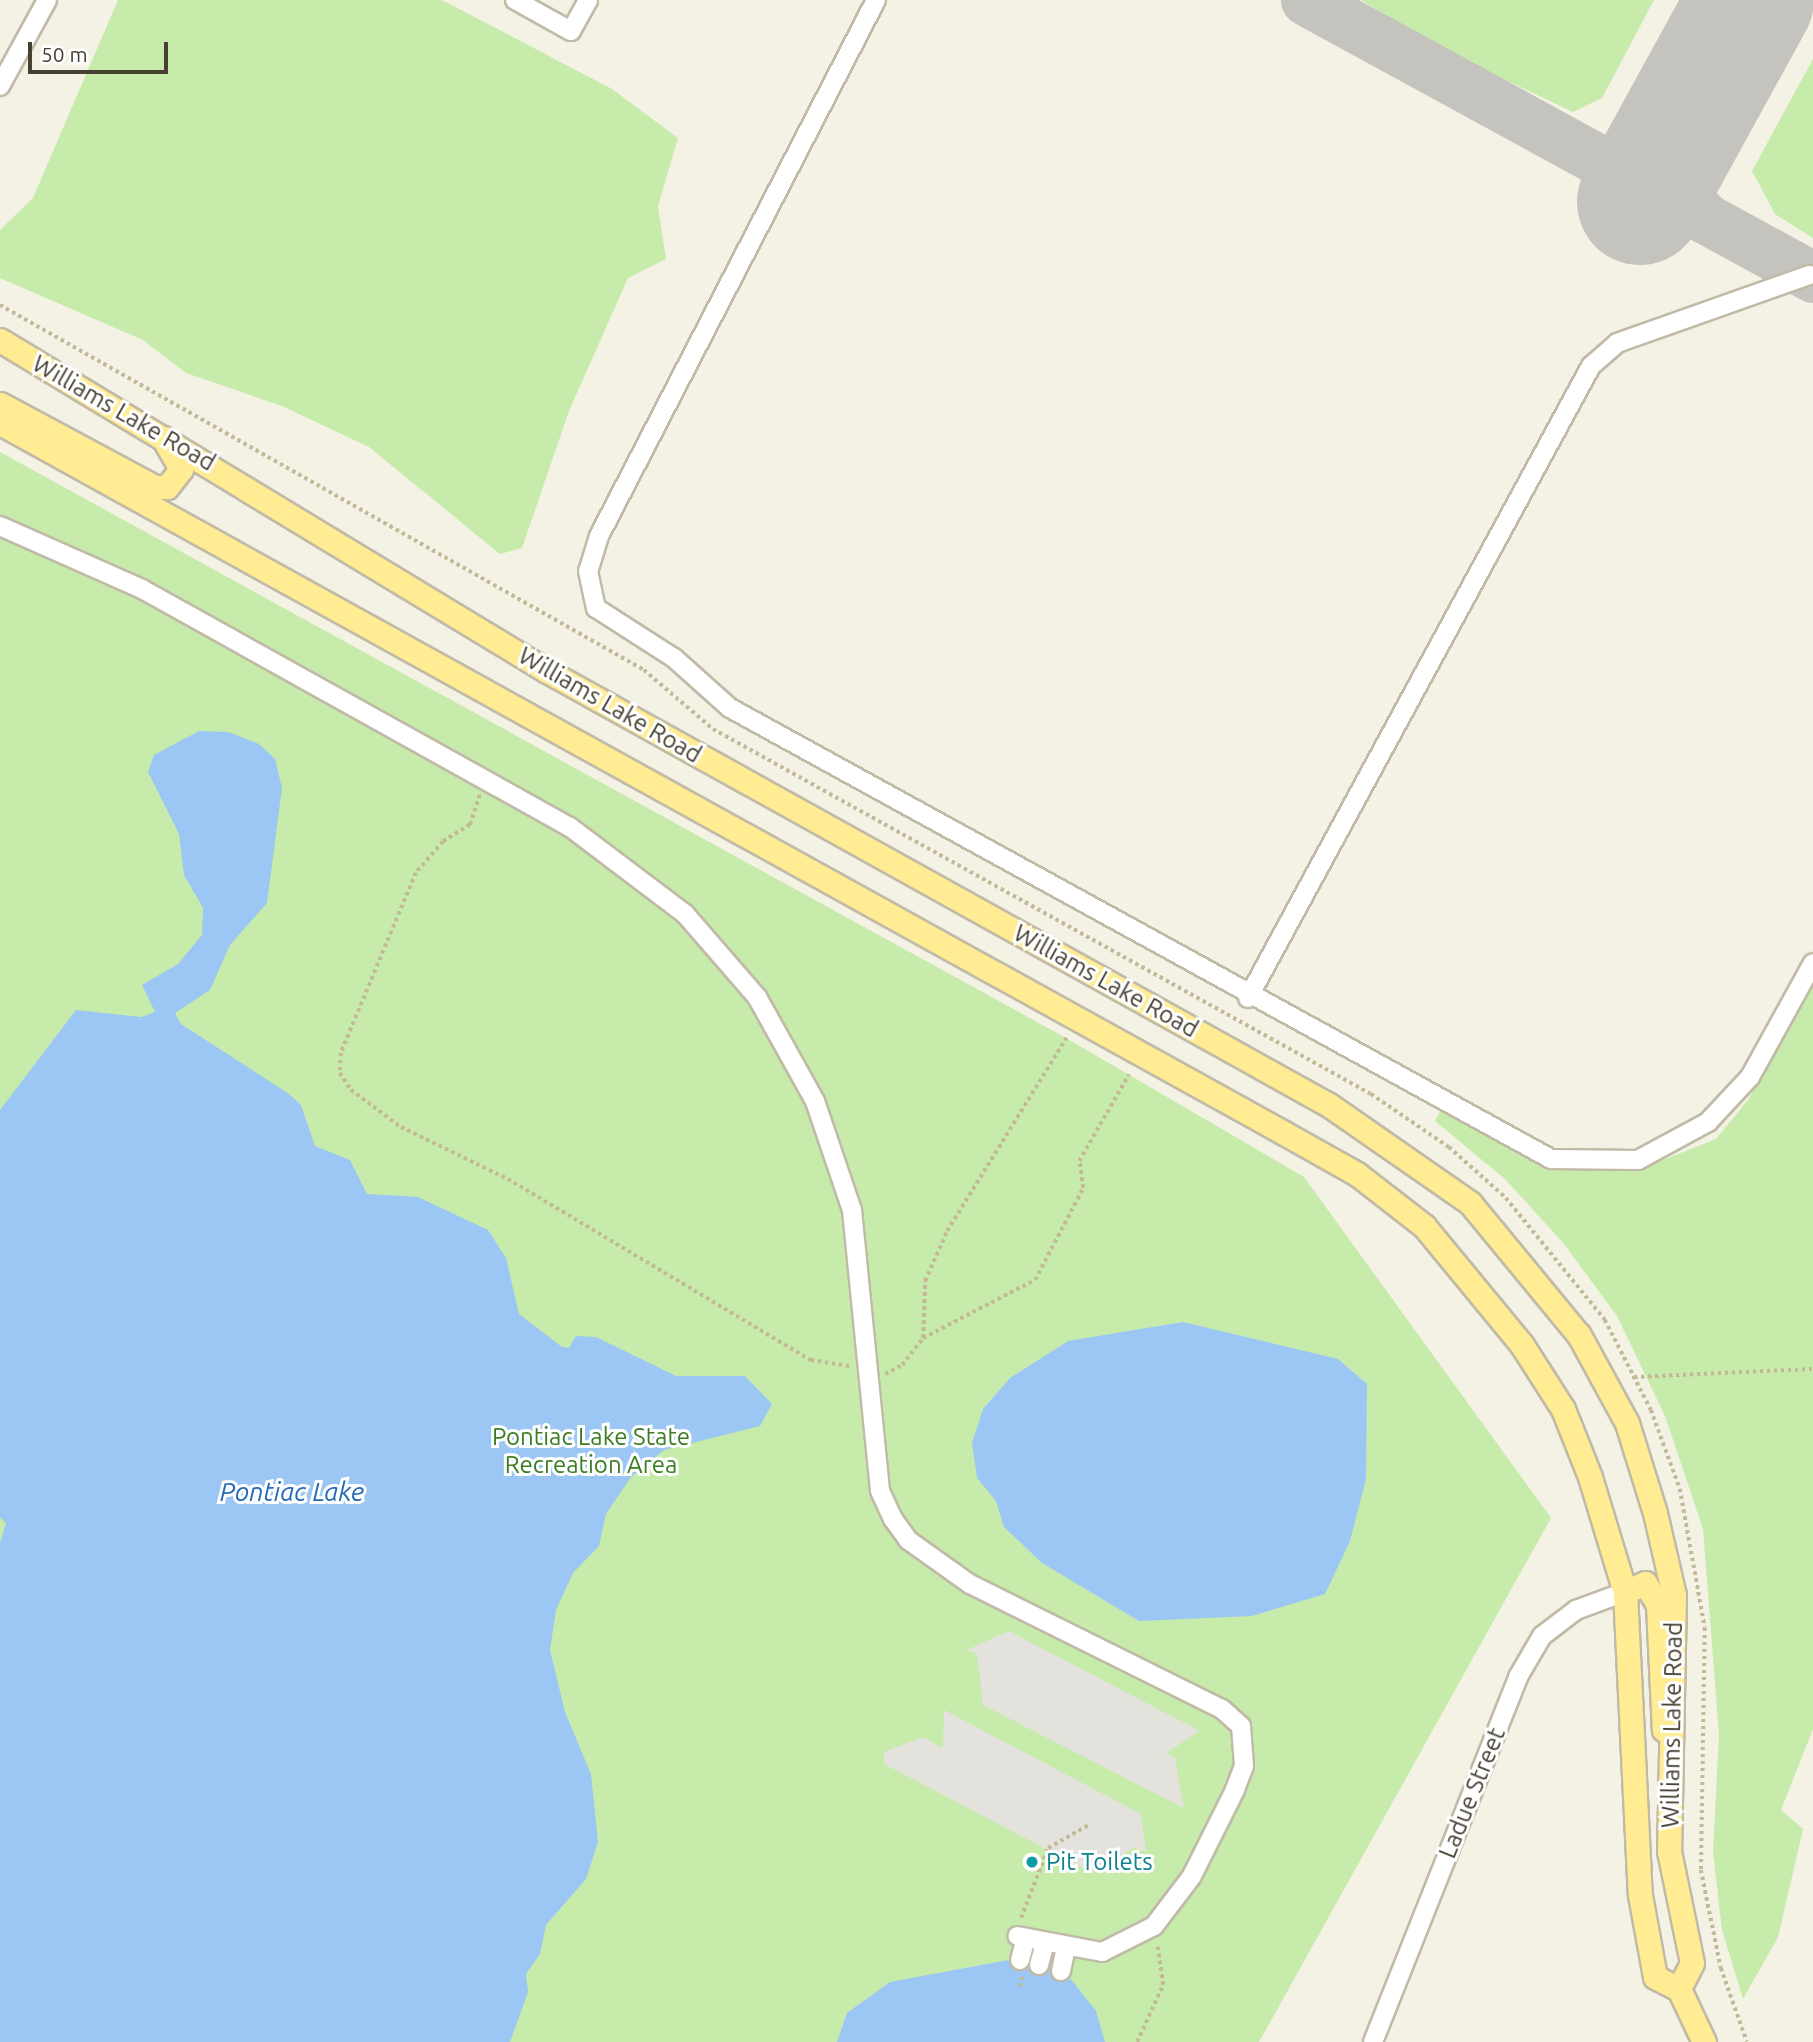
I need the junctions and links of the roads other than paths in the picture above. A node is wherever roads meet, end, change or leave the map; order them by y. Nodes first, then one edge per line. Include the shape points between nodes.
1 (47, 0) edge
2 (515, 0) edge
3 (588, 0) edge
4 (876, 0) edge
5 (539, 6) edge
6 (0, 86) edge
7 (1809, 275) dead end
8 (0, 340) edge
9 (0, 404) edge
10 (0, 423) edge
11 (159, 432) junction
12 (0, 526) edge
13 (1813, 963) edge
14 (1248, 998) junction
15 (1625, 1592) junction
16 (1631, 1691) junction
17 (1670, 1758) junction
18 (1669, 1851) junction
19 (1045, 1943) junction
20 (1066, 1948) junction
21 (1020, 1960) dead end
22 (1039, 1965) dead end
23 (1060, 1971) dead end
24 (1679, 1989) junction
25 (1373, 2042) edge
26 (1704, 2042) edge

1 - 6 street
2 - 5 street
3 - 5 street via 571,31
4 - 14 street via 599,536 588,571 596,608 674,658 730,708
7 - 14 street via 1617,343 1591,366
8 - 11 main road, Williams Lake Road
9 - 11 main road via 130,476 167,487 181,469
10 - 15 main road, Williams Lake Road via 1357,1174 1424,1226 1522,1345 1563,1409
11 - 17 main road, Williams Lake Road via 547,671 1329,1105 1470,1203 1579,1335 1628,1423 1674,1595 1677,1681
12 - 20 street via 142,589 570,827 650,883 725,953 757,997 815,1101 852,1210 880,1491 908,1540 971,1584 1222,1709 1241,1726 1244,1766 1185,1886 1153,1926 1102,1952
13 - 14 street via 1750,1077 1723,1110 1664,1150 1600,1164 1532,1151
15 - 16 main road, Williams Lake Road
15 - 17 main road via 1645,1583 1658,1605 1659,1704
15 - 25 street, Ladue Street via 1576,1610 1542,1636 1518,1677
16 - 18 main road via 1646,1758 1647,1839 1656,1856
16 - 24 main road, Williams Lake Road via 1640,1895 1655,1977
17 - 18 main road, Williams Lake Road
18 - 24 main road, Williams Lake Road via 1692,1963
19 - 20 street
19 - 21 street via 1021,1937
19 - 22 street
20 - 23 street
24 - 26 main road, Williams Lake Road

